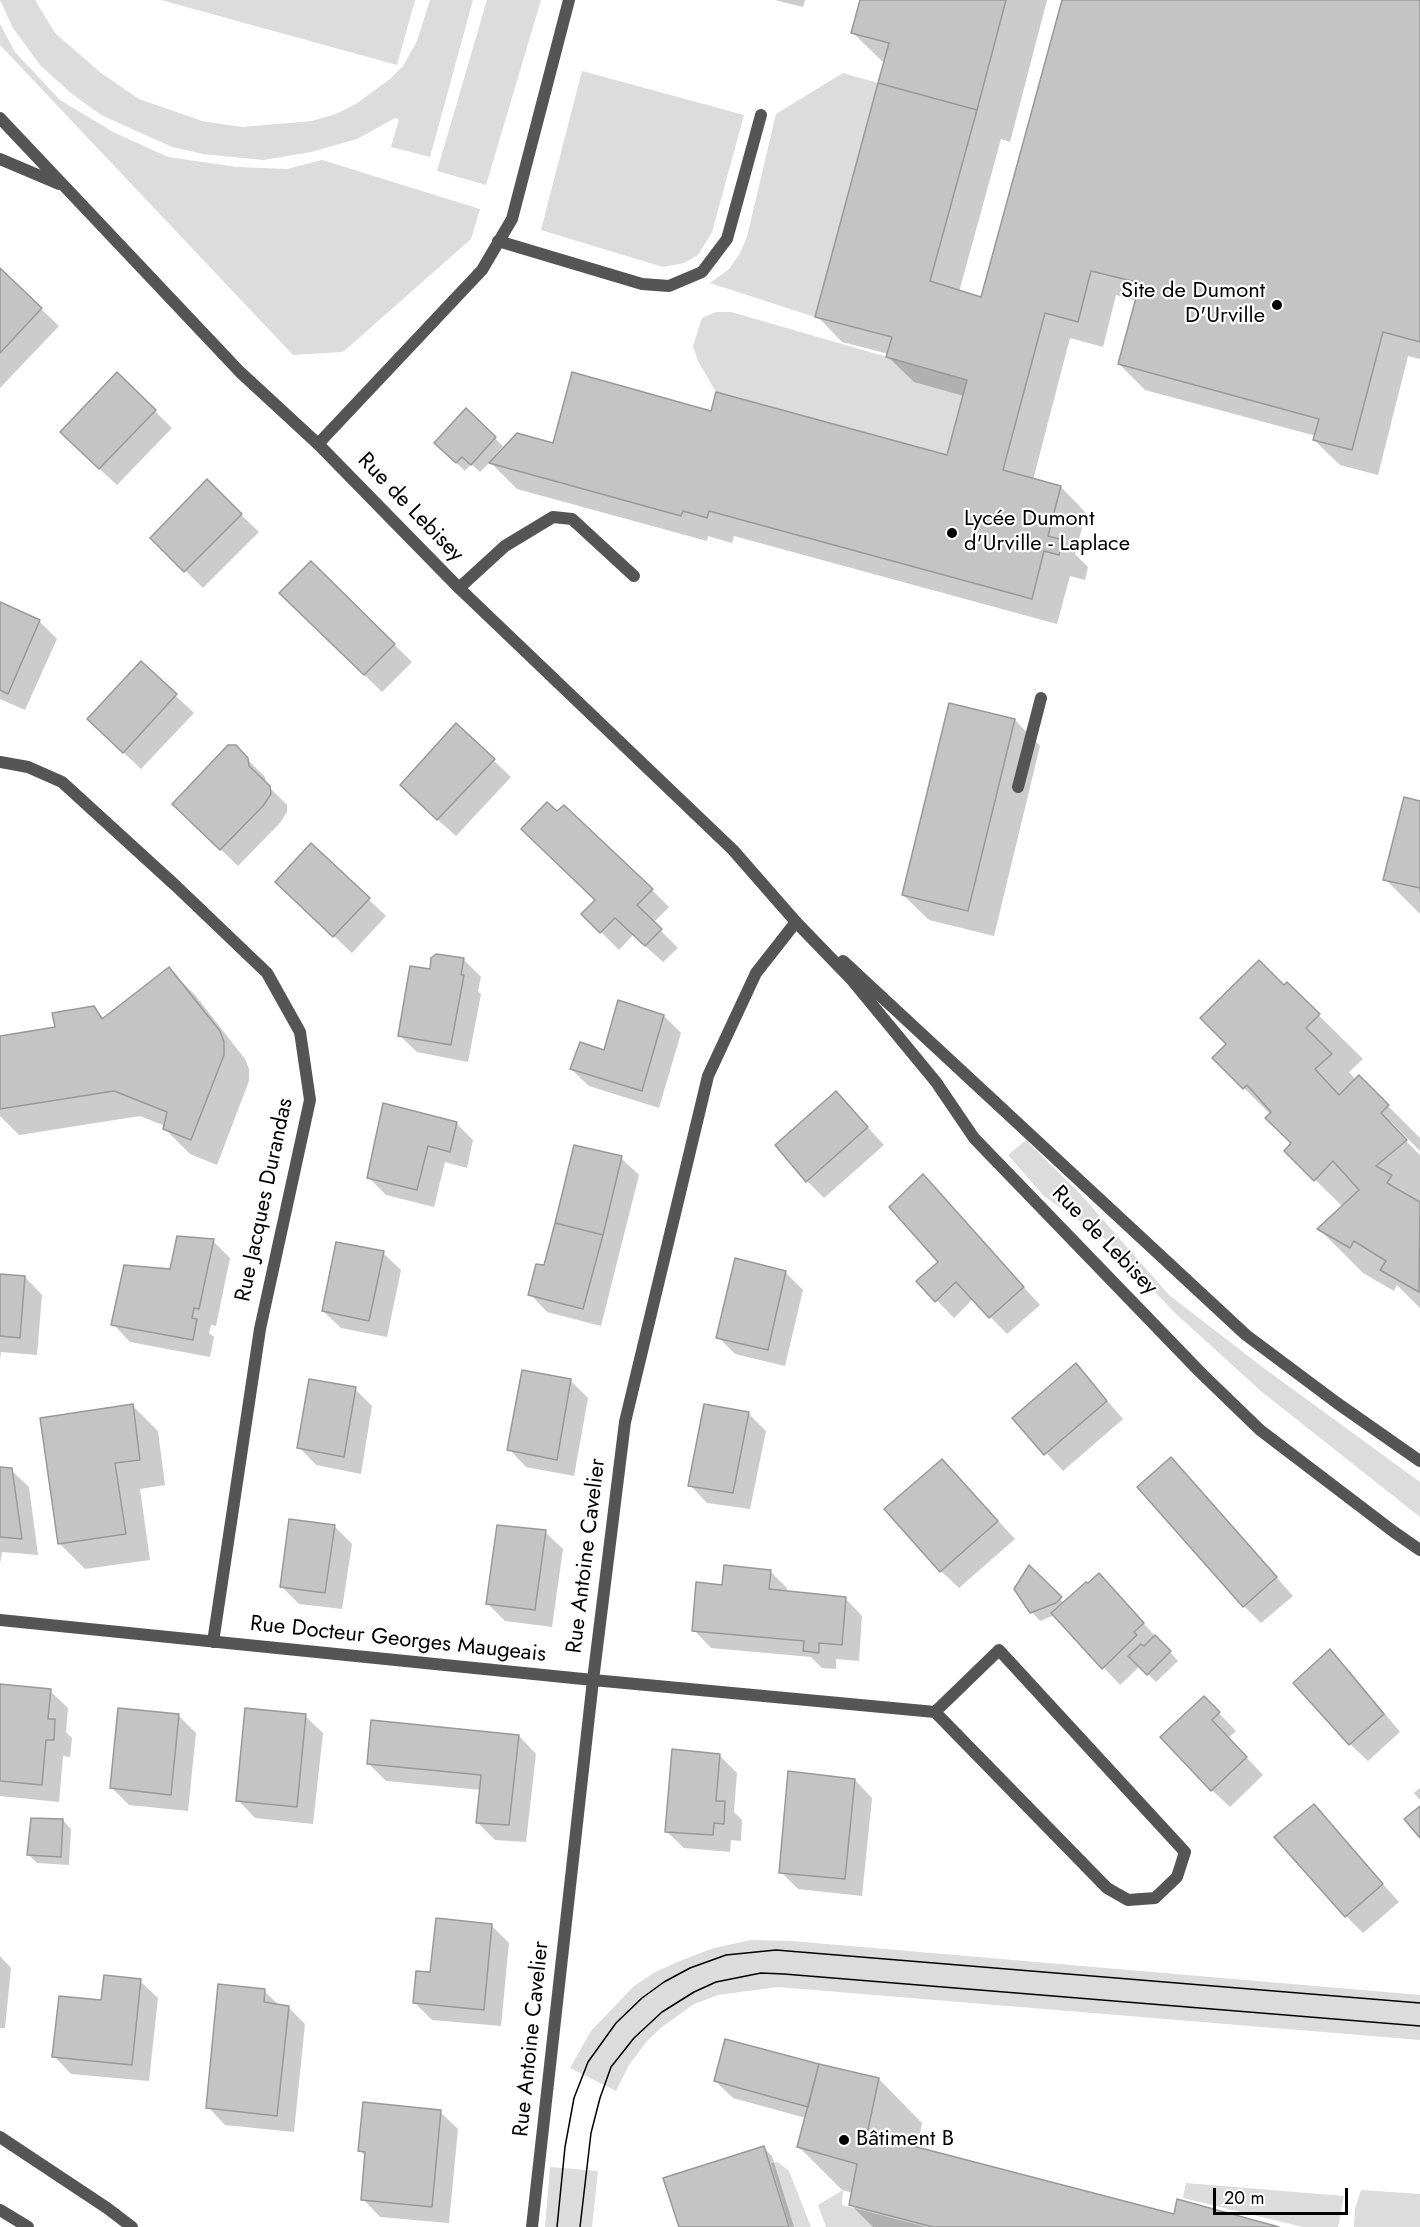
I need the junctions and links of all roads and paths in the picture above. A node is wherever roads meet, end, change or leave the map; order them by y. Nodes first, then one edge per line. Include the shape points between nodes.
1 (569, 0) edge
2 (761, 115) dead end
3 (0, 118) edge
4 (0, 130) edge
5 (15, 135) junction
6 (0, 159) edge
7 (66, 187) junction
8 (498, 241) junction
9 (318, 444) junction
10 (634, 576) dead end
11 (459, 588) junction
12 (1041, 698) dead end
13 (0, 762) edge
14 (1018, 786) dead end
15 (796, 922) junction
16 (1420, 1461) edge
17 (1420, 1550) edge
18 (0, 1620) edge
19 (213, 1642) junction
20 (592, 1680) junction
21 (935, 1712) junction
22 (0, 2138) edge
23 (0, 2210) edge
24 (28, 2227) edge
25 (132, 2227) edge
26 (532, 2227) edge

1 - 8 street via 512,219
2 - 8 street via 727,239 702,272 669,286 642,284
3 - 5 street, Rue de Lebisey
4 - 5 street
5 - 7 street, Rue de Lebisey
6 - 7 street
7 - 9 street, Rue de Lebisey via 240,372
8 - 9 street via 482,270
9 - 11 street, Rue de Lebisey
10 - 11 street via 572,519 553,517 505,546
11 - 15 street, Rue de Lebisey via 733,850
12 - 14 street
13 - 19 street, Rue Jacques Durandas via 28,767 62,782 267,974 300,1032 310,1100 260,1329
15 - 16 street, Rue de Lebisey via 859,974 1246,1335
15 - 17 street, Rue de Lebisey via 880,1013 936,1082 974,1138 1202,1373 1260,1430
15 - 20 street, Rue Antoine Cavelier via 756,973 708,1076 625,1422
18 - 19 street, Rue Docteur Georges Maugeais
19 - 20 street, Rue Docteur Georges Maugeais
20 - 21 street, Rue Docteur Georges Maugeais
20 - 26 street, Rue Antoine Cavelier
21 - 21 street via 1107,1888 1128,1900 1155,1898 1177,1877 1185,1852 999,1650
22 - 25 street
23 - 24 street

